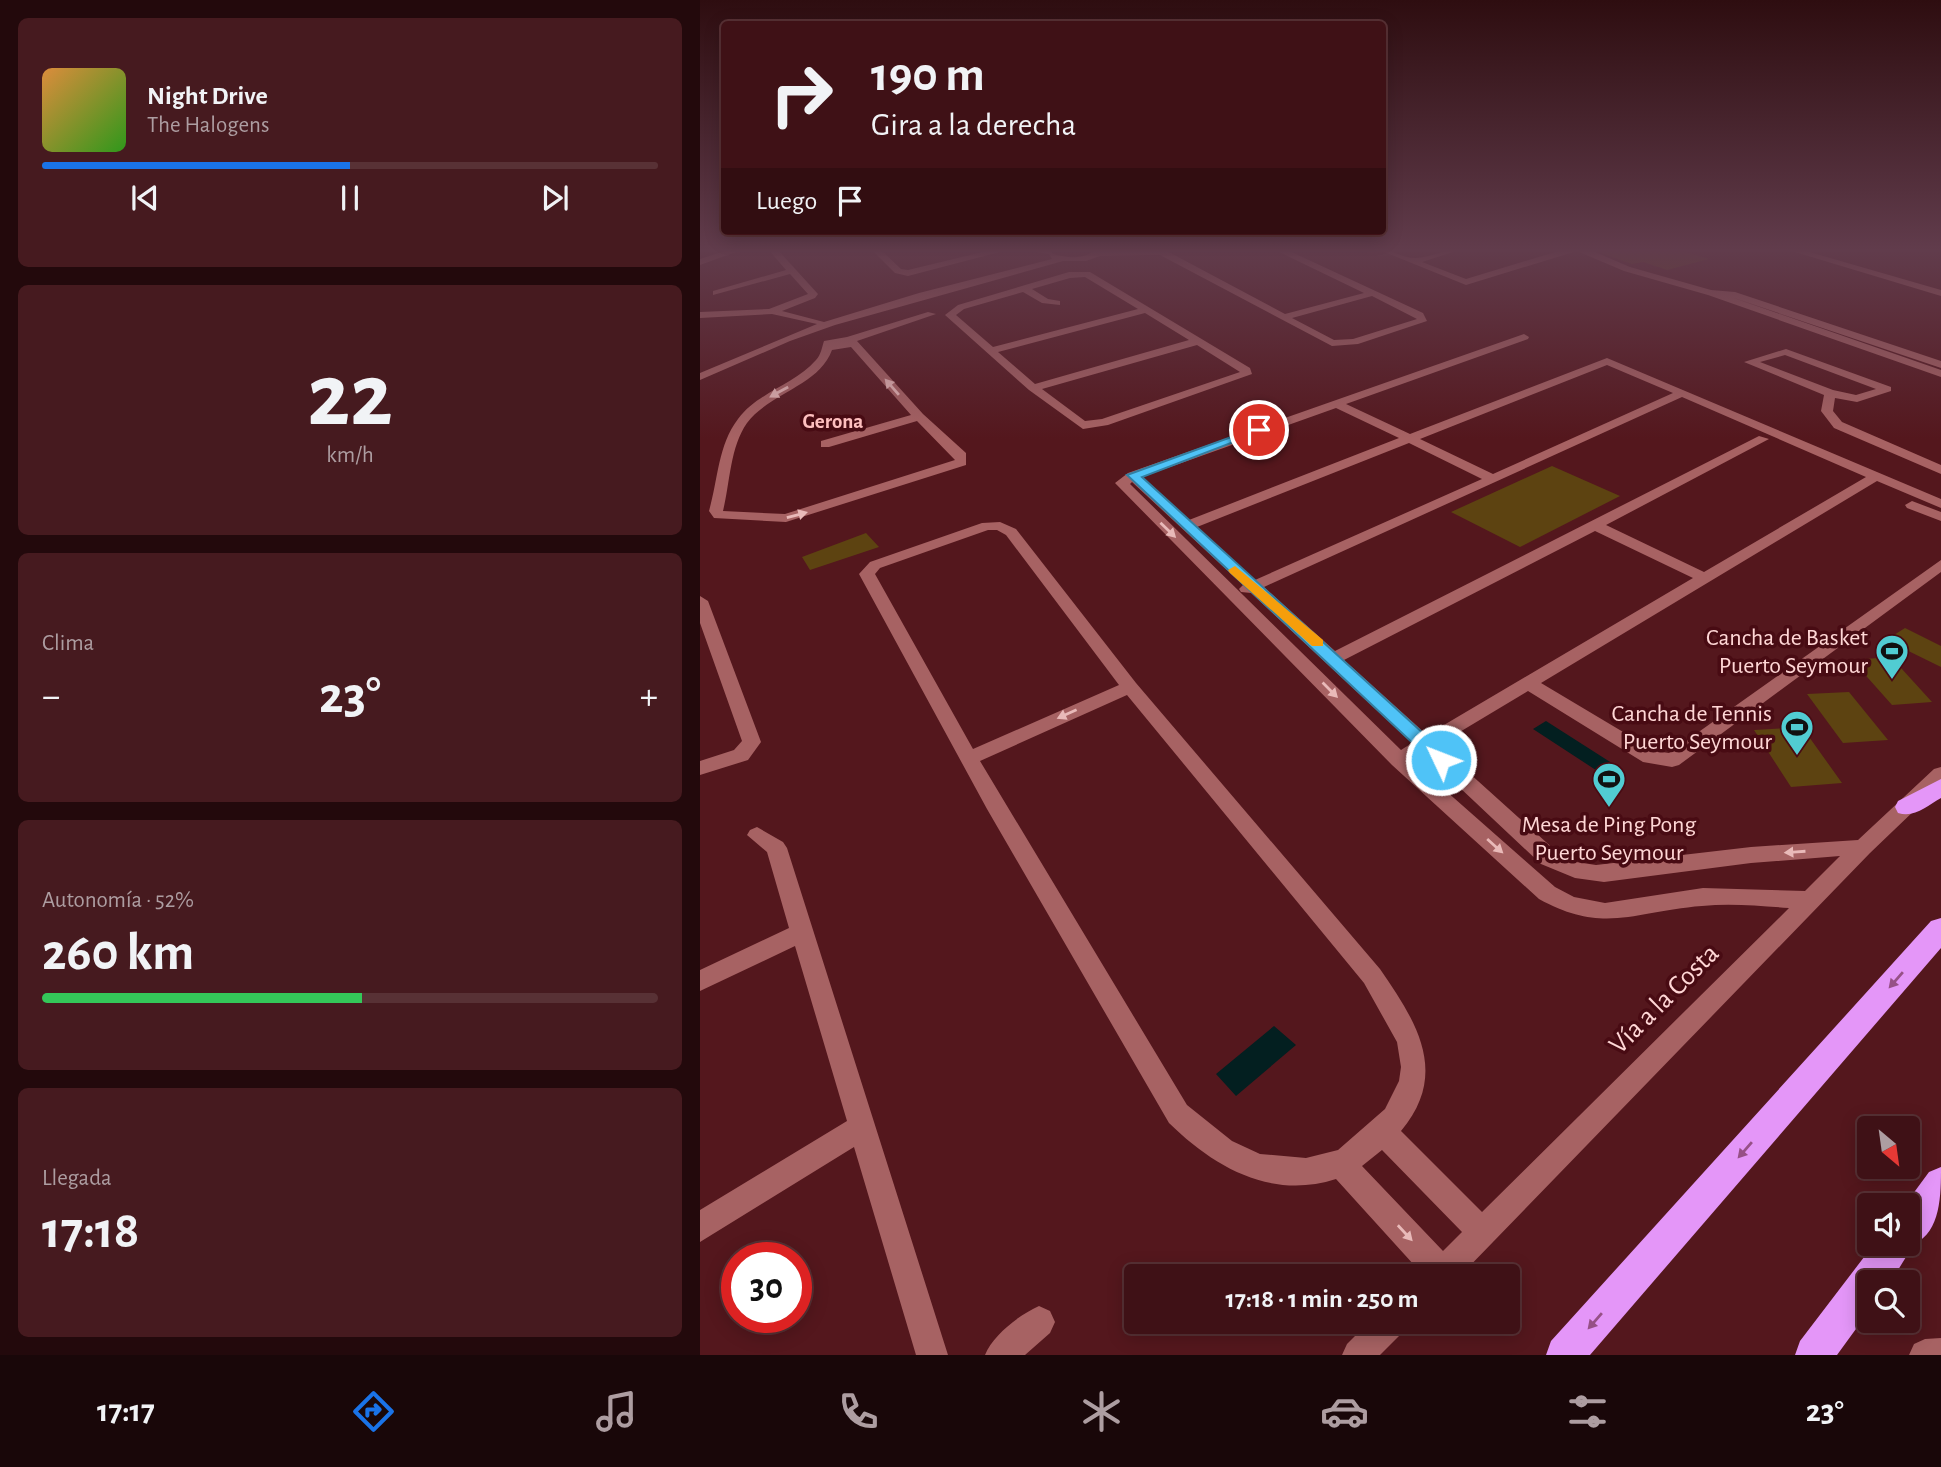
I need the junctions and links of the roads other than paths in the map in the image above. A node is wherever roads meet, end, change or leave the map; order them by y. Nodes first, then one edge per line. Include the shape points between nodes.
1 (765, 312) edge
2 (770, 312) edge
3 (818, 312) edge
4 (854, 312) edge
5 (860, 312) edge
6 (952, 312) edge
7 (1138, 312) edge
8 (1150, 312) edge
9 (1275, 312) edge
10 (1302, 312) edge
11 (1414, 312) edge
12 (1760, 312) edge
13 (1787, 312) edge
14 (931, 314) dead end
15 (700, 315) edge
16 (1284, 317) junction
17 (833, 318) junction
18 (818, 325) junction
19 (801, 333) junction
20 (1524, 337) dead end
21 (849, 340) junction
22 (1870, 340) junction
23 (1198, 341) junction
24 (828, 345) junction
25 (1857, 345) junction
26 (990, 351) junction
27 (1941, 365) edge
28 (700, 368) edge
29 (1941, 374) edge
30 (700, 377) edge
31 (1032, 388) junction
32 (1830, 393) junction
33 (1677, 395) junction
34 (1857, 399) junction
35 (1335, 403) junction
36 (919, 417) junction
37 (1409, 439) junction
38 (1763, 439) junction
39 (825, 444) dead end
40 (1941, 461) edge
41 (1941, 470) edge
42 (1133, 475) junction
43 (1493, 479) junction
44 (1870, 480) junction
45 (1941, 504) edge
46 (1941, 517) edge
47 (1594, 525) junction
48 (1187, 526) junction
49 (1941, 565) edge
50 (1703, 578) junction
51 (1255, 586) junction
52 (1235, 595) junction
53 (700, 601) edge
54 (1335, 658) junction
55 (1528, 683) junction
56 (1130, 687) junction
57 (1425, 745) junction
58 (969, 758) junction
59 (1399, 760) junction
60 (700, 768) edge
61 (1941, 774) edge
62 (1941, 787) edge
63 (1907, 807) junction
64 (757, 835) dead end
65 (1863, 847) junction
66 (1811, 900) junction
67 (1941, 929) edge
68 (802, 932) junction
69 (700, 981) edge
70 (862, 1127) junction
71 (1383, 1132) junction
72 (1340, 1164) junction
73 (1941, 1184) edge
74 (1920, 1213) edge
75 (700, 1227) edge
76 (1483, 1233) junction
77 (1887, 1256) edge
78 (1431, 1264) edge
79 (1450, 1264) edge
80 (1040, 1322) dead end
81 (1379, 1334) edge
82 (1941, 1353) edge
83 (932, 1355) edge
84 (1001, 1355) edge
85 (1358, 1355) edge
86 (1565, 1355) edge
87 (1814, 1355) edge
88 (1925, 1355) edge

1 - 15 street
2 - 18 street
3 - 17 street
4 - 17 street
5 - 18 street
6 - 26 street via 951,317
7 - 26 street
8 - 23 street
9 - 16 street
10 - 16 street
11 - 16 street via 1422,321 1338,344
12 - 25 street
13 - 22 street
14 - 21 street
17 - 18 street
18 - 19 street
18 - 21 street
18 - 28 street
19 - 24 street
19 - 30 street
20 - 35 street
21 - 24 street via 843,347
36 -> 21 street
22 - 25 street
22 - 27 street
23 - 31 street
23 - 31 street via 1246,374 1090,425 1077,424
24 -> 36 street via 809,373 755,407 729,439 719,515 786,518 961,462 961,456
25 - 29 street
26 - 31 street
32 - 34 street
32 - 34 street via 1749,362 1786,352 1887,389
32 - 41 street via 1827,411 1838,425
33 - 37 street via 1595,364
33 - 38 street
33 - 43 street
33 - 44 street
34 - 40 street via 1851,412 1854,422
35 - 37 street
35 - 42 street
36 - 39 street
37 - 43 street
37 - 48 street
38 - 44 street
38 - 47 street
42 - 48 street
42 -> 52 street via 1123,484
43 - 51 street
44 - 45 street
44 - 46 street
44 - 50 street
47 - 50 street
47 - 54 street
48 - 51 street
49 - 55 street via 1672,760 1650,757
50 - 55 street
51 - 52 street
51 - 54 street
52 -> 59 street
53 - 60 street via 752,742 741,755
54 - 57 street
55 - 57 street
56 -> 58 street
56 - 58 street via 1006,528 987,526 875,565 867,574
56 - 71 street via 1372,976 1394,1010 1412,1051 1412,1091
57 - 59 street
65 -> 57 street via 1751,855 1642,871 1581,873 1549,858
58 - 72 street via 1178,1114 1205,1139 1238,1159 1273,1171 1319,1170
59 -> 66 street via 1547,892 1580,910 1623,912 1700,897
61 - 63 street, Vía a la Costa
62 - 63 highway
63 - 65 street, Vía a la Costa
64 - 68 street via 776,848
65 - 66 street, Vía a la Costa
66 - 76 street, Vía a la Costa
67 -> 86 highway
68 - 69 street
68 - 70 street
70 - 75 street
70 - 83 street
71 - 72 street
71 - 76 street
72 -> 78 street
73 - 74 highway
76 - 79 street, Vía a la Costa
77 - 87 highway
80 - 84 street
81 - 85 street
82 - 88 street

